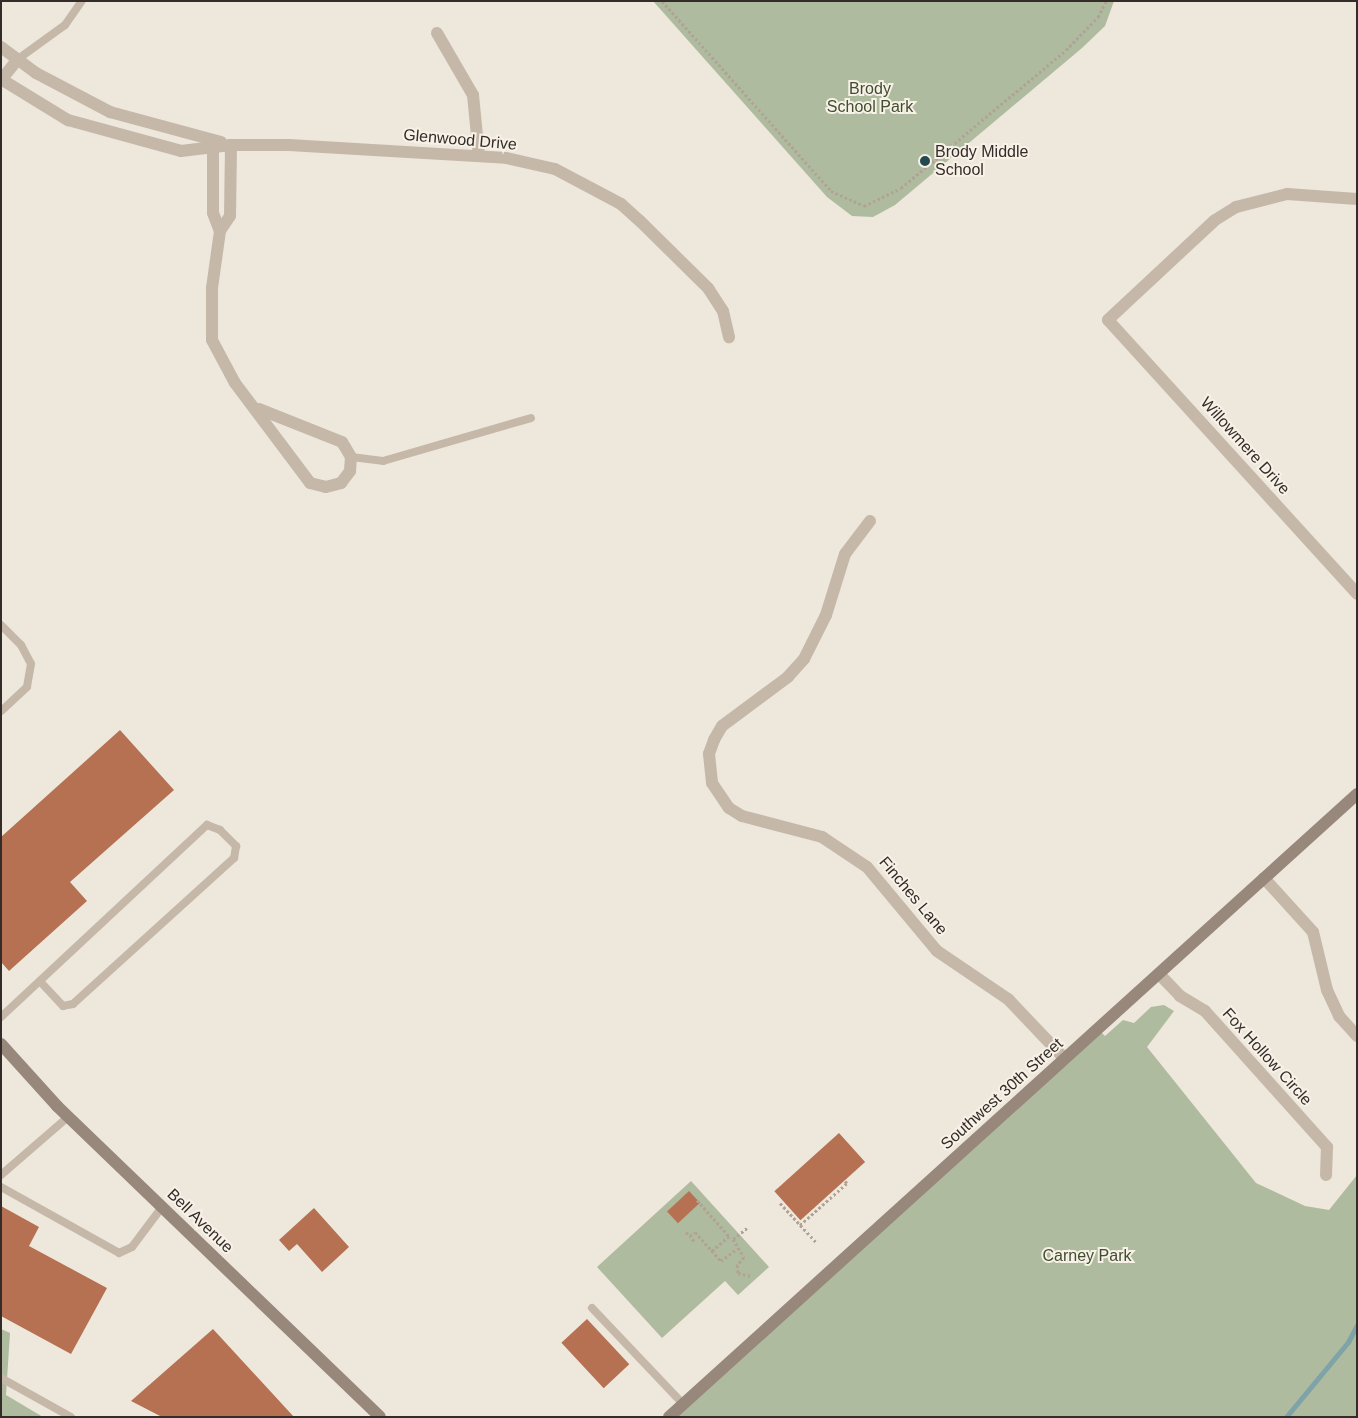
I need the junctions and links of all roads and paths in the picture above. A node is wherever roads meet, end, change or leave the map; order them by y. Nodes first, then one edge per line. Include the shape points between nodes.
1 (82, 1) edge
2 (662, 1) edge
3 (1106, 1) edge
4 (437, 33) dead end
5 (1, 47) edge
6 (18, 60) junction
7 (2, 80) edge
8 (214, 144) junction
9 (231, 145) junction
10 (479, 156) junction
11 (1357, 199) edge
12 (220, 231) junction
13 (729, 337) dead end
14 (259, 409) junction
15 (531, 418) dead end
16 (351, 457) junction
17 (870, 521) dead end
18 (1357, 594) edge
19 (1, 625) edge
20 (1, 711) edge
21 (1357, 794) edge
22 (1264, 878) junction
23 (1160, 975) junction
24 (40, 981) junction
25 (1, 1017) edge
26 (1357, 1036) edge
27 (1, 1044) edge
28 (1065, 1059) junction
29 (68, 1117) junction
30 (1, 1175) edge
31 (1326, 1175) dead end
32 (844, 1180) dead end
33 (1, 1187) edge
34 (697, 1200) dead end
35 (780, 1203) dead end
36 (162, 1207) junction
37 (800, 1225) junction
38 (747, 1228) dead end
39 (686, 1232) dead end
40 (690, 1236) junction
41 (729, 1236) junction
42 (733, 1239) junction
43 (694, 1241) dead end
44 (816, 1242) dead end
45 (737, 1249) junction
46 (712, 1251) junction
47 (750, 1276) dead end
48 (592, 1308) dead end
49 (1, 1378) edge
50 (683, 1404) junction
51 (375, 1415) edge
52 (71, 1417) edge
53 (669, 1417) edge

1 - 6 lane via 65,25
2 - 3 path via 831,191 864,206 901,188 1058,56 1098,17
4 - 10 street via 473,95
5 - 6 street, Glenwood Drive
6 - 7 street
6 - 8 street, Glenwood Drive via 72,95 110,112
7 - 8 street, Glenwood Drive via 45,109 99,130 181,151
8 - 9 street, Glenwood Drive
8 - 12 street via 213,213
9 - 10 street, Glenwood Drive
9 - 12 street via 230,216
10 - 13 street, Glenwood Drive via 555,169 621,204 708,288 723,311
11 - 18 street, Willowmere Drive via 1287,194 1236,207 1214,221 1108,320
12 - 14 street via 209,315 212,340 235,383
14 - 16 street via 342,442
14 - 16 street via 276,440 310,483 326,487 341,482 350,471
15 - 16 lane via 383,461
17 - 28 street, Finches Lane via 845,554 823,622 804,659 776,687 722,726 709,754 712,782 729,808 742,816 822,837 867,867 937,951 1008,1000
19 - 20 lane via 21,645 31,664 27,688
21 - 22 street, Southwest 30th Street
22 - 23 street, Southwest 30th Street
22 - 26 street via 1313,932 1327,990 1339,1016
23 - 28 street, Southwest 30th Street
23 - 31 street, Fox Hollow Circle via 1180,996 1205,1011 1327,1147
24 - 24 lane via 207,825 220,830 236,846 234,858 73,1004 63,1006
24 - 25 lane
27 - 29 street, Bell Avenue
28 - 50 street, Southwest 30th Street
29 - 30 lane
29 - 36 street, Bell Avenue
32 - 37 path via 847,1183
33 - 36 lane via 119,1253 132,1247
34 - 41 path
35 - 37 path
36 - 51 street, Bell Avenue
37 - 44 path
38 - 42 path
39 - 40 path
40 - 43 path
40 - 46 path via 695,1232
41 - 42 path
41 - 46 path
42 - 45 path
45 - 46 path via 721,1261
45 - 47 path via 744,1258 737,1265 738,1273
48 - 50 lane
49 - 52 lane
50 - 53 street, Southwest 30th Street

